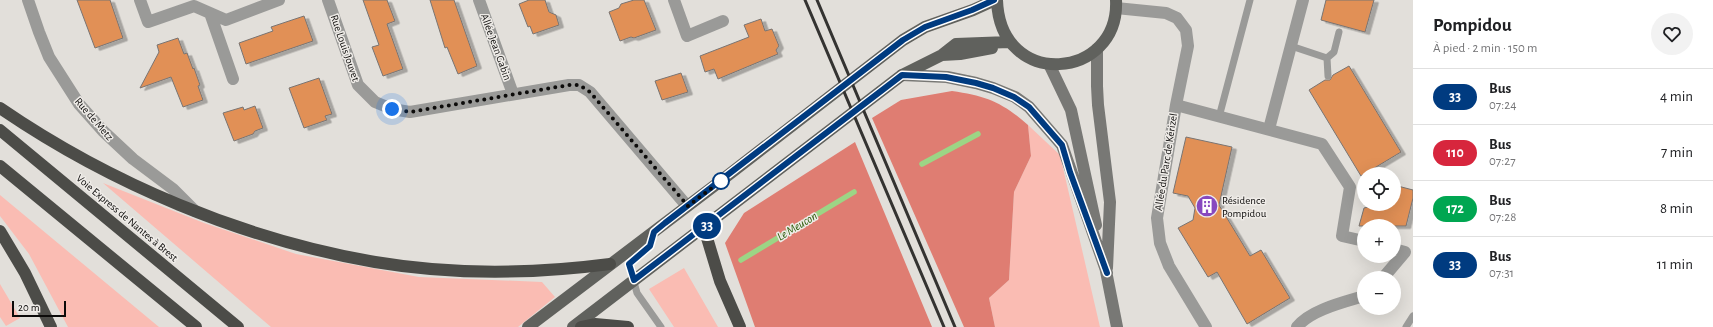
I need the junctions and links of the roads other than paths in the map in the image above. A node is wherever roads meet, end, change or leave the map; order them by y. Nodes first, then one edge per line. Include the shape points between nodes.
1 (28, 0) edge
2 (140, 0) edge
3 (279, 0) edge
4 (328, 0) edge
5 (479, 0) edge
6 (674, 0) edge
7 (996, 0) edge
8 (1250, 0) edge
9 (1303, 0) edge
10 (1116, 4) edge
11 (210, 13) junction
12 (723, 21) dead end
13 (1339, 32) dead end
14 (1010, 42) junction
15 (1291, 46) junction
16 (1097, 49) junction
17 (1327, 58) junction
18 (1049, 64) junction
19 (902, 75) junction
20 (1328, 76) dead end
21 (233, 79) dead end
22 (513, 94) junction
23 (1176, 105) junction
24 (0, 108) edge
25 (1219, 117) junction
26 (1269, 129) junction
27 (0, 130) edge
28 (0, 166) edge
29 (688, 206) junction
30 (195, 211) junction
31 (704, 228) junction
32 (0, 231) edge
33 (654, 232) junction
34 (1357, 240) edge
35 (1401, 251) edge
36 (1401, 257) edge
37 (1396, 263) edge
38 (610, 264) junction
39 (1389, 271) edge
40 (1107, 273) junction
41 (634, 280) junction
42 (1357, 298) edge
43 (1413, 316) edge
44 (51, 327) edge
45 (196, 327) edge
46 (238, 327) edge
47 (528, 327) edge
48 (573, 327) edge
49 (581, 327) edge
50 (628, 327) edge
51 (661, 327) edge
52 (740, 327) edge
53 (1117, 327) edge
54 (1206, 327) edge
55 (1297, 327) edge
56 (1406, 327) edge

1 - 30 street, Rue de Metz via 49,57 79,104 128,155 173,189
2 - 11 street via 148,22 194,6
3 - 11 street via 226,20
4 - 22 street, Rue Louis Jouvet via 358,85 375,102 392,109 410,112
5 - 22 street, Allée Jean Gabin
6 - 12 street via 687,36
7 - 14 main road via 1001,29
7 - 29 main road via 925,27 903,40
8 - 25 lane
9 - 15 street
10 - 16 main road via 1114,23
10 - 23 street, Allée du Parc de Kérizel via 1166,13 1177,18 1186,30 1188,46
11 - 21 street
13 - 17 lane via 1334,52
14 - 18 main road via 1022,55
14 - 19 main road via 960,54 942,54
15 - 17 lane
15 - 26 street
16 - 18 main road via 1083,59 1066,64
16 - 40 main road via 1097,92 1110,202
17 - 20 lane
18 - 40 main road via 1071,110
19 - 31 main road
19 - 40 main road via 946,77 976,83 1014,97 1029,107 1062,145
22 - 29 street, Rue Louis Jouvet via 569,85 579,85 590,92
23 - 25 street, Allée du Parc de Kérizel
23 - 54 street, Allée du Parc de Kérizel via 1157,218 1160,243 1169,266
24 - 30 highway via 77,156 126,182
25 - 26 street, Allée du Parc de Kérizel
26 - 34 street, Allée du Parc de Kérizel via 1322,144 1350,187 1342,236
27 - 46 highway, Voie Express de Nantes à Brest
28 - 45 highway
29 - 33 main road
30 - 38 highway via 256,232 375,262 501,272 562,270
31 - 41 main road
31 - 52 highway via 720,282
32 - 44 highway via 25,273
33 - 38 main road
33 - 41 lane via 650,246 629,264
35 - 36 street via 1405,252
37 - 39 street
38 - 47 main road
40 - 53 main road
41 - 48 main road
41 - 51 lane via 637,293
42 - 55 street via 1327,308 1301,322
43 - 56 lane
49 - 50 highway via 595,324

